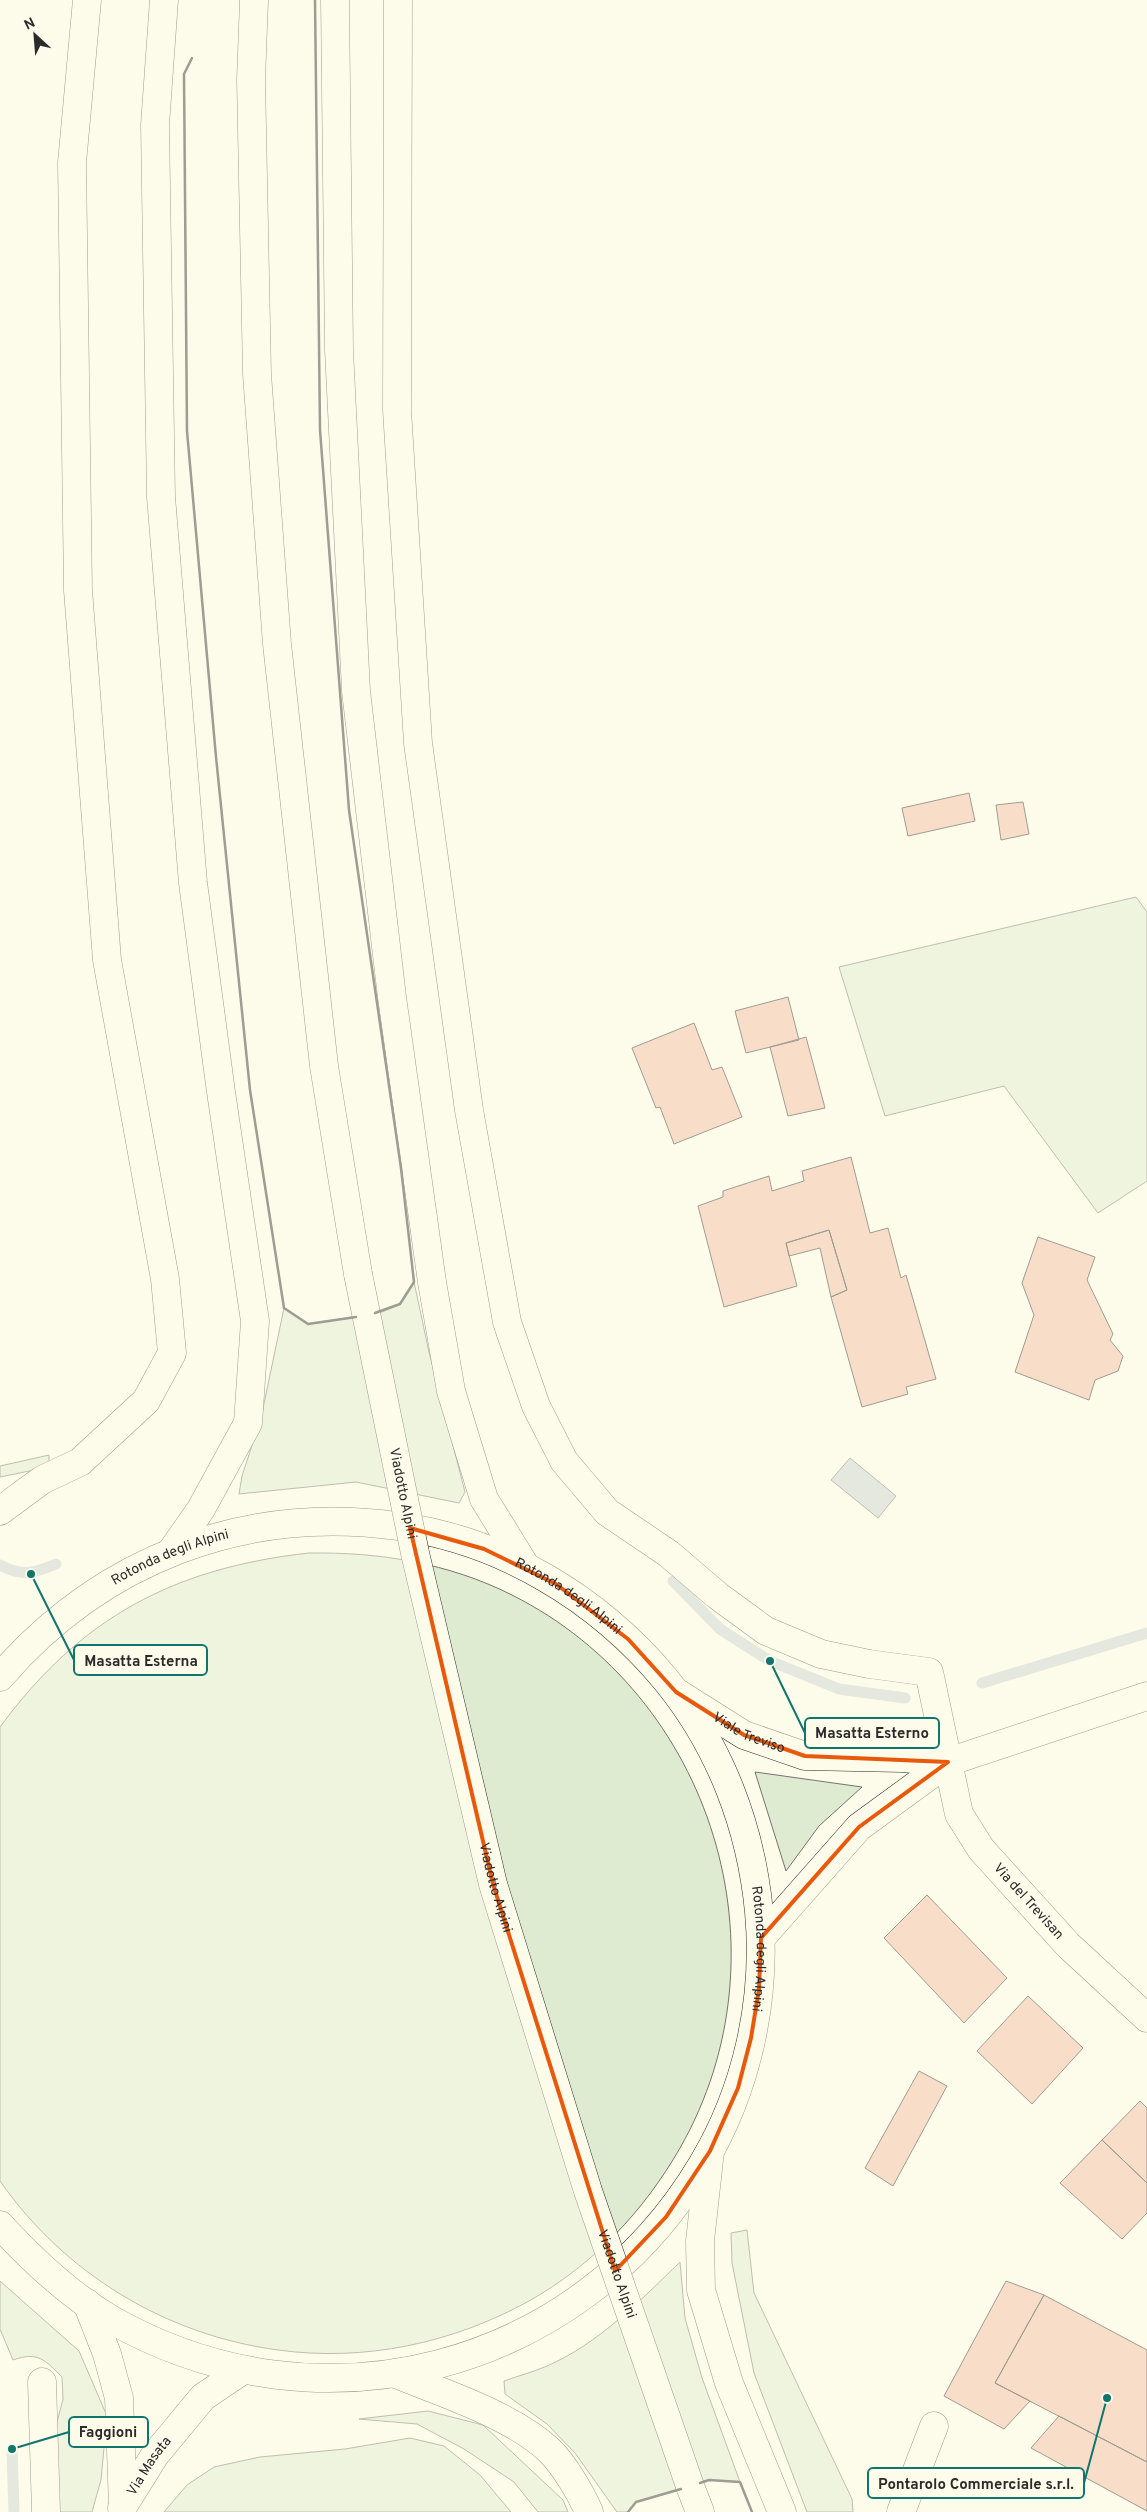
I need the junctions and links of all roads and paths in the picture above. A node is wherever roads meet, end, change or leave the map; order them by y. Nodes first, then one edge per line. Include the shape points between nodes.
1 (87, 0) edge
2 (164, 0) edge
3 (254, 0) edge
4 (335, 0) edge
5 (398, 0) edge
6 (0, 1511) edge
7 (170, 1552) junction
8 (526, 1567) junction
9 (0, 1677) edge
10 (676, 1692) junction
11 (1147, 1696) edge
12 (948, 1762) junction
13 (761, 1938) junction
14 (1147, 2018) edge
15 (710, 2151) junction
16 (0, 2225) edge
17 (87, 2303) junction
18 (243, 2370) junction
19 (396, 2374) junction
20 (42, 2382) dead end
21 (934, 2426) dead end
22 (122, 2509) edge
23 (46, 2512) edge
24 (589, 2512) edge
25 (700, 2512) edge
26 (782, 2512) edge
27 (902, 2512) edge

1 - 6 main road via 72,163 78,590 107,960 165,1279 172,1353 146,1401 80,1462 42,1480
2 - 7 main road via 155,125 161,498 193,883 255,1321 248,1423 201,1509
3 - 25 main road, Viadotto Alpini, bridge via 251,80 257,374 277,644 324,1066 358,1274 415,1553 493,1884 588,2191
4 - 8 main road via 339,350 356,691 392,997 432,1282 452,1391 484,1499
5 - 12 main road, Via del Trevisan via 397,410 418,743 469,1110 507,1322 536,1406 564,1461 607,1512 669,1554 766,1631 820,1654 930,1672
7 - 8 main road, Rotonda degli Alpini via 216,1537 271,1525 351,1521 408,1527 446,1536
7 - 9 main road, Rotonda degli Alpini via 82,1600 30,1644
8 - 10 main road, Rotonda degli Alpini via 602,1616 652,1663
10 - 12 main road, Viale Treviso via 744,1735 805,1756
10 - 13 main road, Rotonda degli Alpini via 716,1757 737,1809 754,1875
11 - 12 main road, Viale Treviso
12 - 13 main road, Viale Treviso via 859,1827
12 - 14 main road, Via del Trevisan via 959,1814 981,1849 1068,1945
13 - 15 main road, Rotonda degli Alpini via 759,1989 751,2038 738,2088
15 - 19 main road, Rotonda degli Alpini via 659,2226 636,2252 589,2293 541,2324 484,2350
15 - 26 main road via 700,2241 701,2290 729,2383
16 - 17 main road, Rotonda degli Alpini via 38,2265
17 - 18 main road, Rotonda degli Alpini via 111,2319 172,2349
17 - 22 main road, Via Masata via 119,2398
18 - 19 main road, Rotonda degli Alpini via 317,2379
18 - 22 main road, Via Masata via 203,2397 155,2455
19 - 24 main road via 504,2419 550,2451
20 - 23 main road
21 - 27 main road

